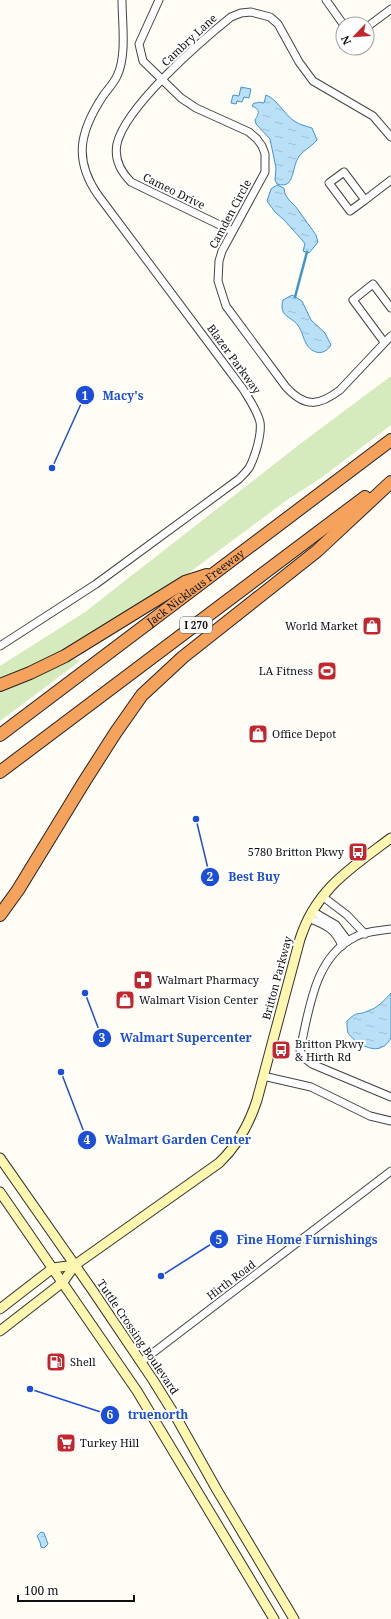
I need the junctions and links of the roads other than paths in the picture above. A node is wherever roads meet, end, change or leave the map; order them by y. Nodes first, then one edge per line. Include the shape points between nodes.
1 (122, 0) edge
2 (159, 0) edge
3 (326, 0) edge
4 (391, 9) edge
5 (337, 16) edge
6 (375, 20) edge
7 (163, 79) junction
8 (391, 137) edge
9 (391, 180) edge
10 (365, 200) junction
11 (232, 231) junction
12 (391, 308) edge
13 (391, 336) edge
14 (384, 342) junction
15 (391, 440) edge
16 (391, 478) edge
17 (391, 482) edge
18 (217, 572) junction
19 (0, 646) edge
20 (0, 685) edge
21 (0, 735) edge
22 (0, 772) edge
23 (391, 838) edge
24 (322, 896) junction
25 (310, 914) junction
26 (0, 915) edge
27 (347, 916) junction
28 (336, 929) junction
29 (391, 929) edge
30 (365, 934) junction
31 (345, 944) junction
32 (263, 1076) junction
33 (391, 1097) edge
34 (391, 1122) edge
35 (0, 1158) edge
36 (391, 1171) edge
37 (0, 1192) edge
38 (75, 1265) junction
39 (53, 1268) junction
40 (63, 1282) junction
41 (0, 1309) edge
42 (0, 1331) edge
43 (141, 1362) junction
44 (274, 1619) edge
45 (294, 1619) edge

1 - 19 street, Blazer Parkway via 122,61 117,76 85,128 82,160 87,177 243,389 260,423 256,453 249,468 239,480 96,584
2 - 7 street, Camden Circle via 139,44 143,61
3 - 5 street
4 - 6 street
7 - 8 street, Cambry Lane via 231,17 251,12 261,14 278,24 313,81 373,116
7 - 11 street, Camden Circle via 181,98 196,108 249,132 262,146 265,154 265,172
7 - 11 street, Cameo Drive via 132,114 121,132 116,154 119,165 131,182
9 - 10 street
10 - 10 street via 344,172 329,183 350,211
11 - 14 street, Camden Circle via 219,261 218,281 226,306 296,398 315,402 331,396 340,390
12 - 14 street via 373,284 353,300
13 - 14 street
15 - 18 highway, Jack Nicklaus Freeway / I 270
16 - 22 highway, I 270
17 - 26 highway via 317,551 183,657 142,695
18 - 20 highway via 185,582 65,656
18 - 21 highway, Jack Nicklaus Freeway / I 270
23 - 24 main road, Britton Parkway via 344,874
24 - 25 main road, Britton Parkway
24 - 27 street
25 - 28 street
25 - 32 main road, Britton Parkway via 300,939
27 - 28 street
27 - 30 street
28 - 31 street via 338,937
29 - 30 street
30 - 31 street via 355,936
31 - 33 street via 320,972 300,1050 304,1058 312,1064
32 - 34 street via 311,1087 370,1116
32 - 38 main road, Britton Parkway via 249,1122 237,1144 226,1156
35 - 38 main road, Tuttle Crossing Boulevard
36 - 43 street, Hirth Road
37 - 39 main road
38 - 39 main road
38 - 40 main road
38 - 43 main road, Tuttle Crossing Boulevard
39 - 40 main road
39 - 41 main road
40 - 42 main road
40 - 44 main road via 160,1427
43 - 45 main road, Tuttle Crossing Boulevard

